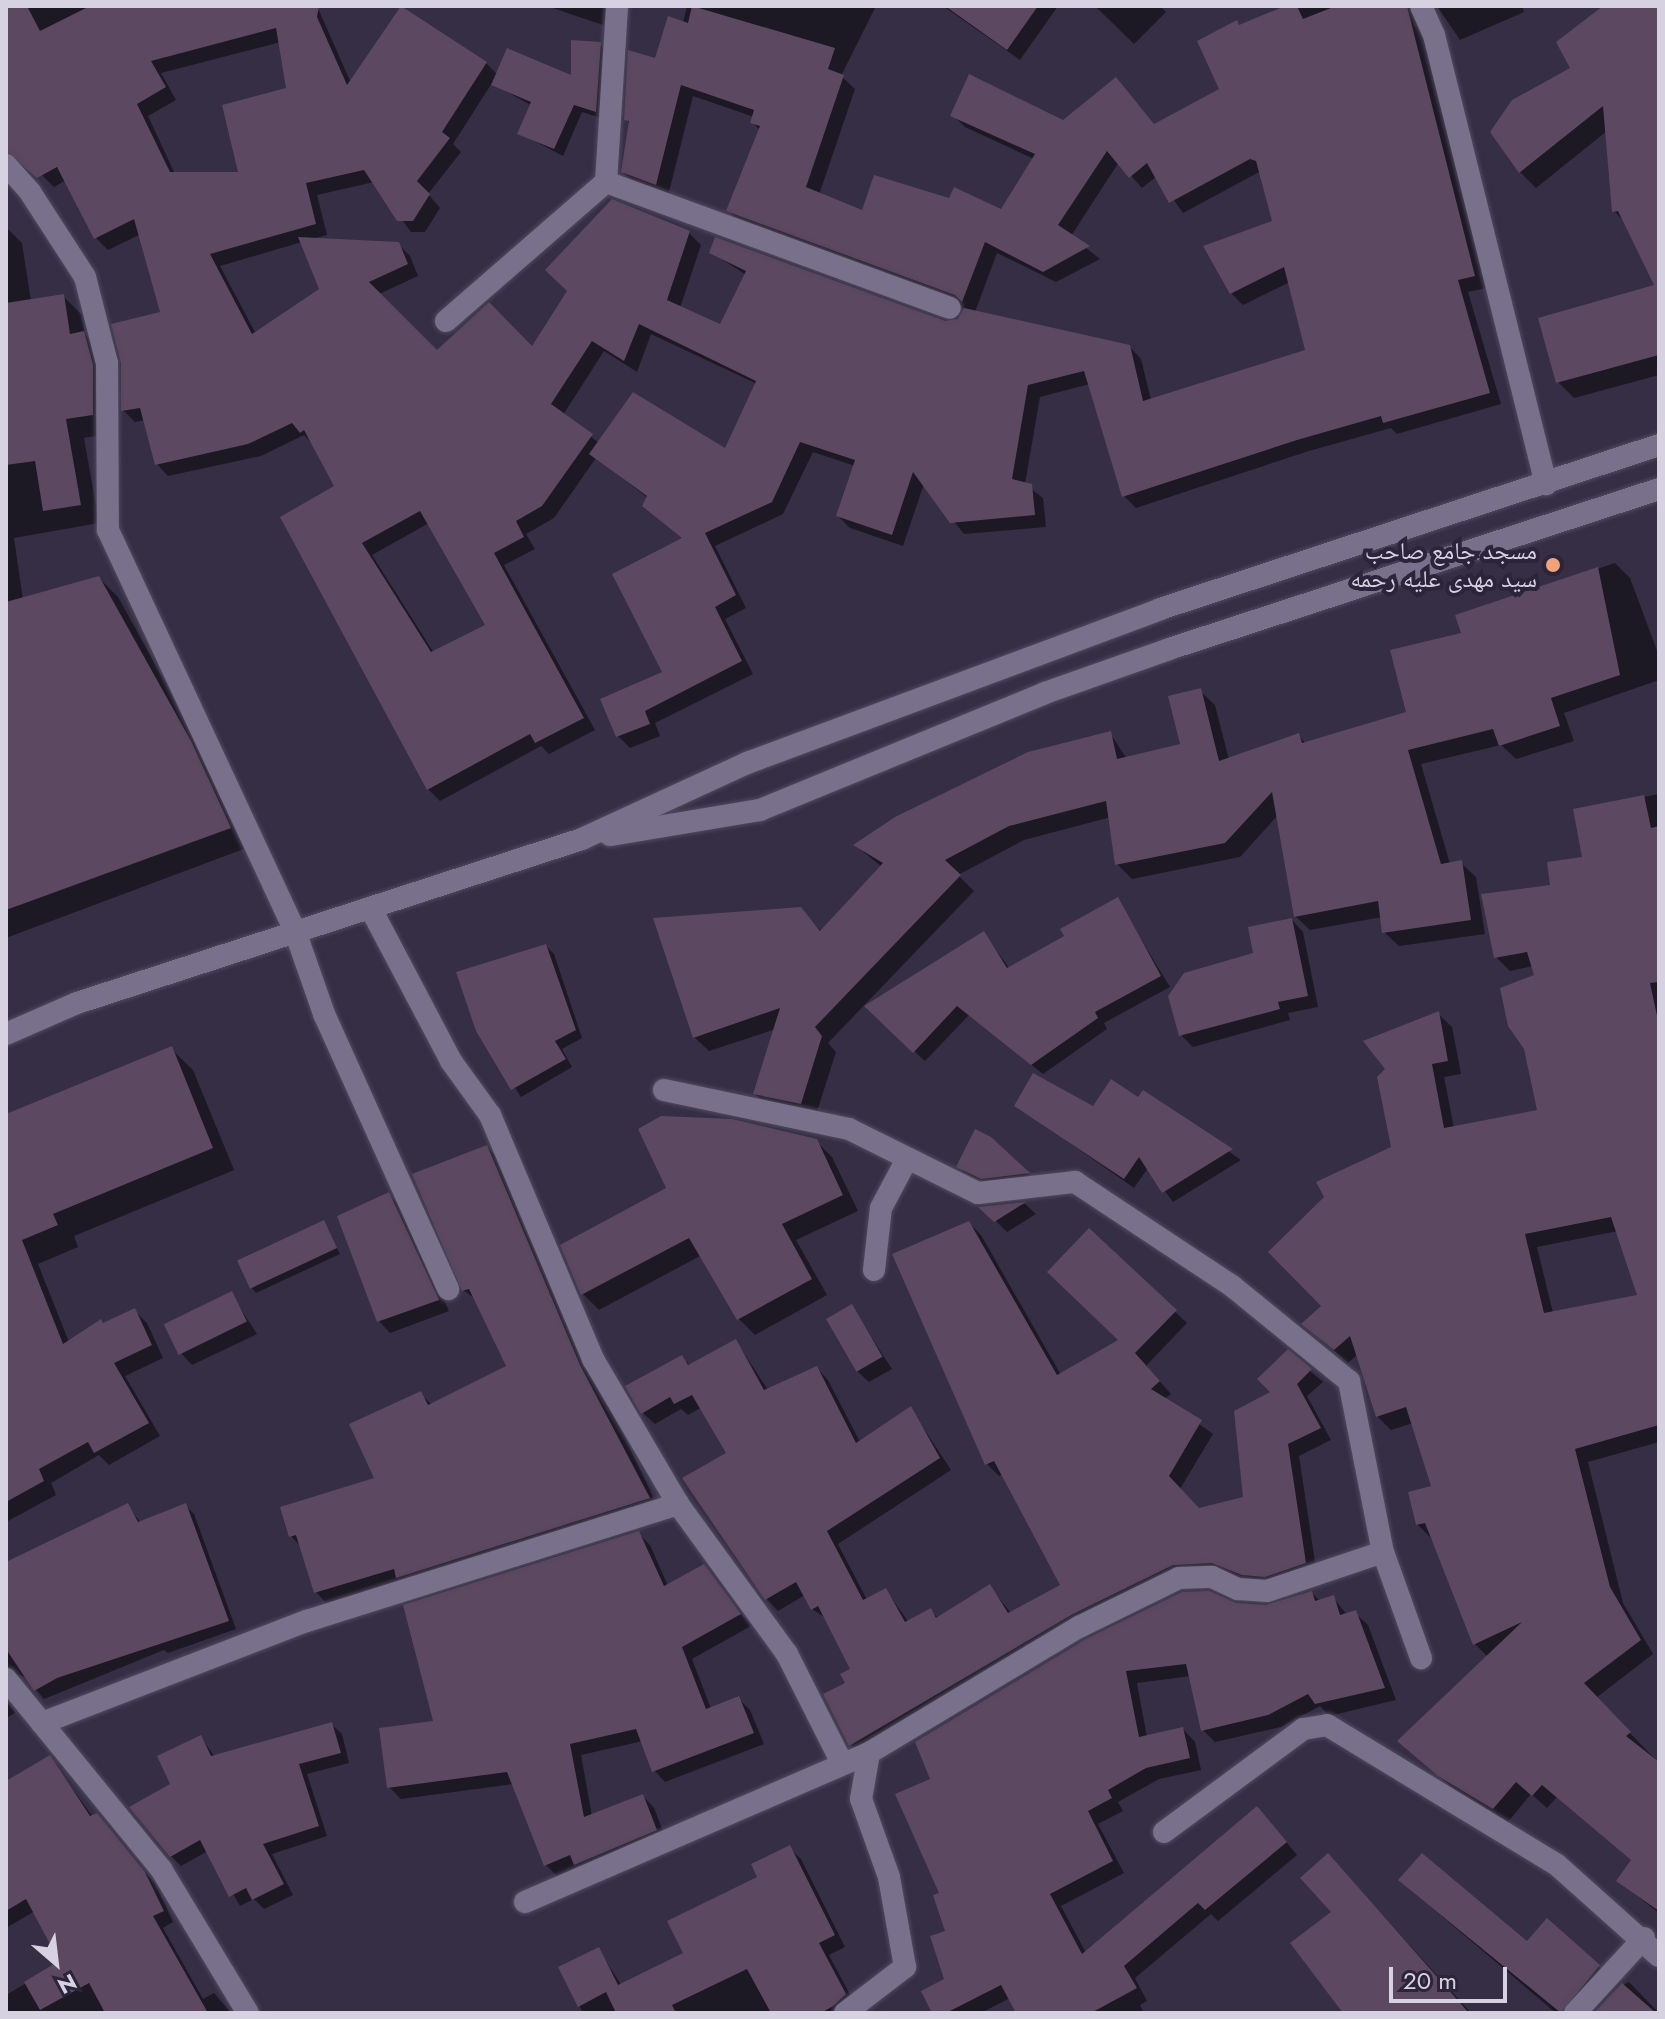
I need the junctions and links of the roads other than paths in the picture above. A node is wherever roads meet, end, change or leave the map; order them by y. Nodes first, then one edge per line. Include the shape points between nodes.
1 (617, 6) edge
2 (1421, 6) edge
3 (6, 165) edge
4 (606, 182) junction
5 (950, 308) dead end
6 (446, 321) dead end
7 (1659, 445) edge
8 (1546, 484) junction
9 (1659, 489) edge
10 (582, 839) junction
11 (372, 911) junction
12 (295, 931) junction
13 (6, 1034) edge
14 (664, 1090) dead end
15 (906, 1161) junction
16 (874, 1270) dead end
17 (448, 1289) dead end
18 (678, 1504) junction
19 (1383, 1552) junction
20 (1421, 1658) dead end
21 (6, 1679) edge
22 (42, 1723) junction
23 (869, 1753) junction
24 (841, 1761) junction
25 (1164, 1832) dead end
26 (525, 1902) dead end
27 (1644, 1938) junction
28 (1659, 1956) edge
29 (248, 2013) edge
30 (845, 2013) edge
31 (1575, 2013) edge

1 - 4 street
2 - 8 street via 1434,35
3 - 12 street via 30,192 85,277 107,363 108,530
4 - 5 street
4 - 6 street
7 - 8 street
8 - 10 street via 1160,609 918,695 747,763
9 - 10 street via 1114,668 760,810
10 - 11 street
11 - 12 street
11 - 18 street via 451,1061 490,1115 593,1359
12 - 13 street via 77,1003
12 - 17 street via 324,1014
14 - 15 street via 849,1129
15 - 16 street via 881,1208
15 - 19 street via 978,1193 1075,1182 1232,1286 1349,1381
18 - 22 street via 307,1621
18 - 24 street via 787,1654
19 - 20 street
19 - 23 street via 1267,1591 1238,1589 1212,1577 1179,1578 1079,1627
21 - 22 street
22 - 29 street via 161,1869
23 - 24 street
23 - 30 street via 861,1799 889,1877 905,1967
24 - 26 street via 664,1845
25 - 27 street via 1303,1729 1327,1725 1556,1864
27 - 28 street
27 - 31 street

